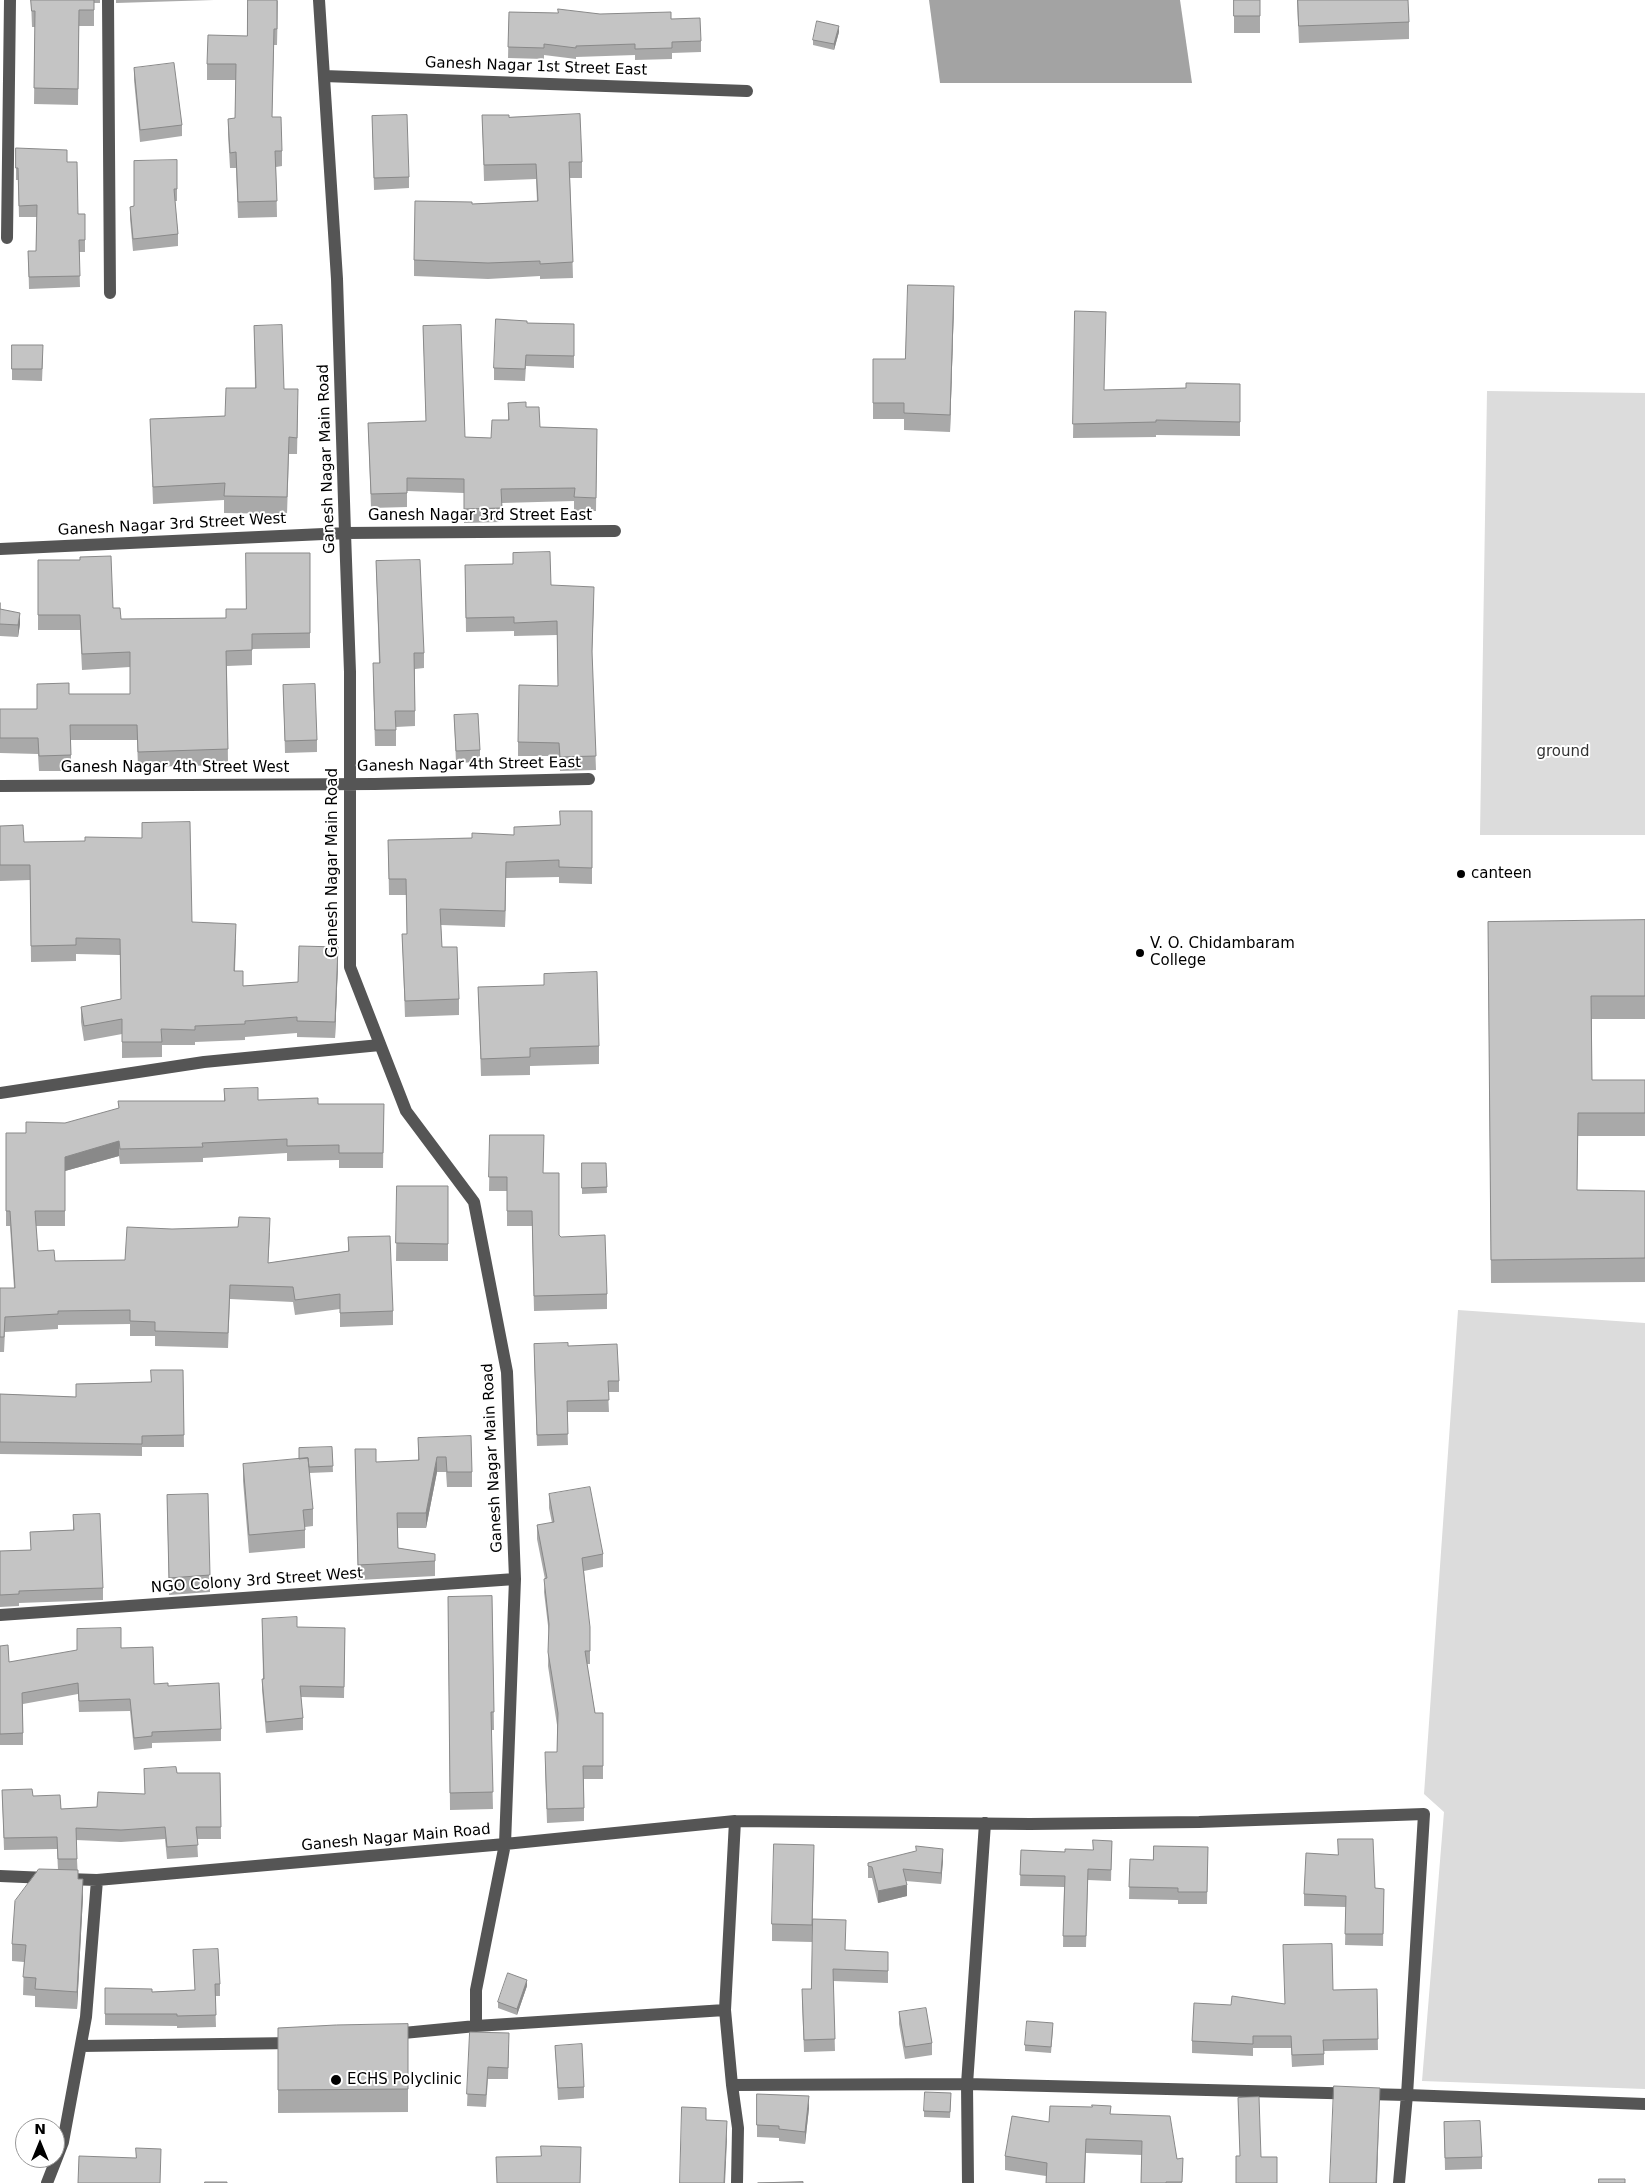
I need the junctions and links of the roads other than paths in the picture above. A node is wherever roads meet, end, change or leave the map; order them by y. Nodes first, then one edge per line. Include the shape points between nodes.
1 (10, 0) edge
2 (108, 0) edge
3 (319, 0) edge
4 (324, 76) junction
5 (747, 91) dead end
6 (7, 238) dead end
7 (110, 293) dead end
8 (615, 531) dead end
9 (345, 533) junction
10 (0, 549) edge
11 (589, 779) dead end
12 (350, 784) junction
13 (0, 786) edge
14 (380, 1045) junction
15 (0, 1093) edge
16 (515, 1579) junction
17 (0, 1615) edge
18 (735, 1821) junction
19 (985, 1824) junction
20 (505, 1844) junction
21 (0, 1876) edge
22 (97, 1880) junction
23 (725, 2010) junction
24 (476, 2026) junction
25 (377, 2036) edge
26 (308, 2042) edge
27 (81, 2046) junction
28 (967, 2084) junction
29 (732, 2086) junction
30 (1406, 2095) junction
31 (1645, 2104) edge
32 (47, 2183) edge
33 (737, 2183) edge
34 (968, 2183) edge
35 (1399, 2183) edge

1 - 6 street
2 - 7 street
3 - 4 street, Ganesh Nagar Main Road
4 - 5 street, Ganesh Nagar 1st Street East
4 - 9 street, Ganesh Nagar Main Road via 337,279
8 - 9 street, Ganesh Nagar 3rd Street East
9 - 10 street, Ganesh Nagar 3rd Street West
9 - 12 street, Ganesh Nagar Main Road
11 - 12 street, Ganesh Nagar 4th Street East
12 - 13 street, Ganesh Nagar 4th Street West
12 - 14 street, Ganesh Nagar Main Road via 350,967
14 - 15 street via 204,1062
14 - 16 street, Ganesh Nagar Main Road via 406,1111 474,1202 507,1372
16 - 17 street, NGO Colony 3rd Street West
16 - 20 street, Ganesh Nagar Main Road
18 - 19 street
18 - 20 street
18 - 23 street
19 - 28 street
19 - 30 street via 1199,1822 1424,1814
20 - 22 street, Ganesh Nagar Main Road
20 - 24 street via 476,1990
21 - 22 street, Ganesh Nagar Main Road
22 - 27 street
23 - 24 street
23 - 29 street
24 - 25 street
26 - 27 street
27 - 32 street via 63,2142
28 - 29 street
28 - 30 street
28 - 34 street
29 - 33 street via 738,2128
30 - 31 street
30 - 35 street

